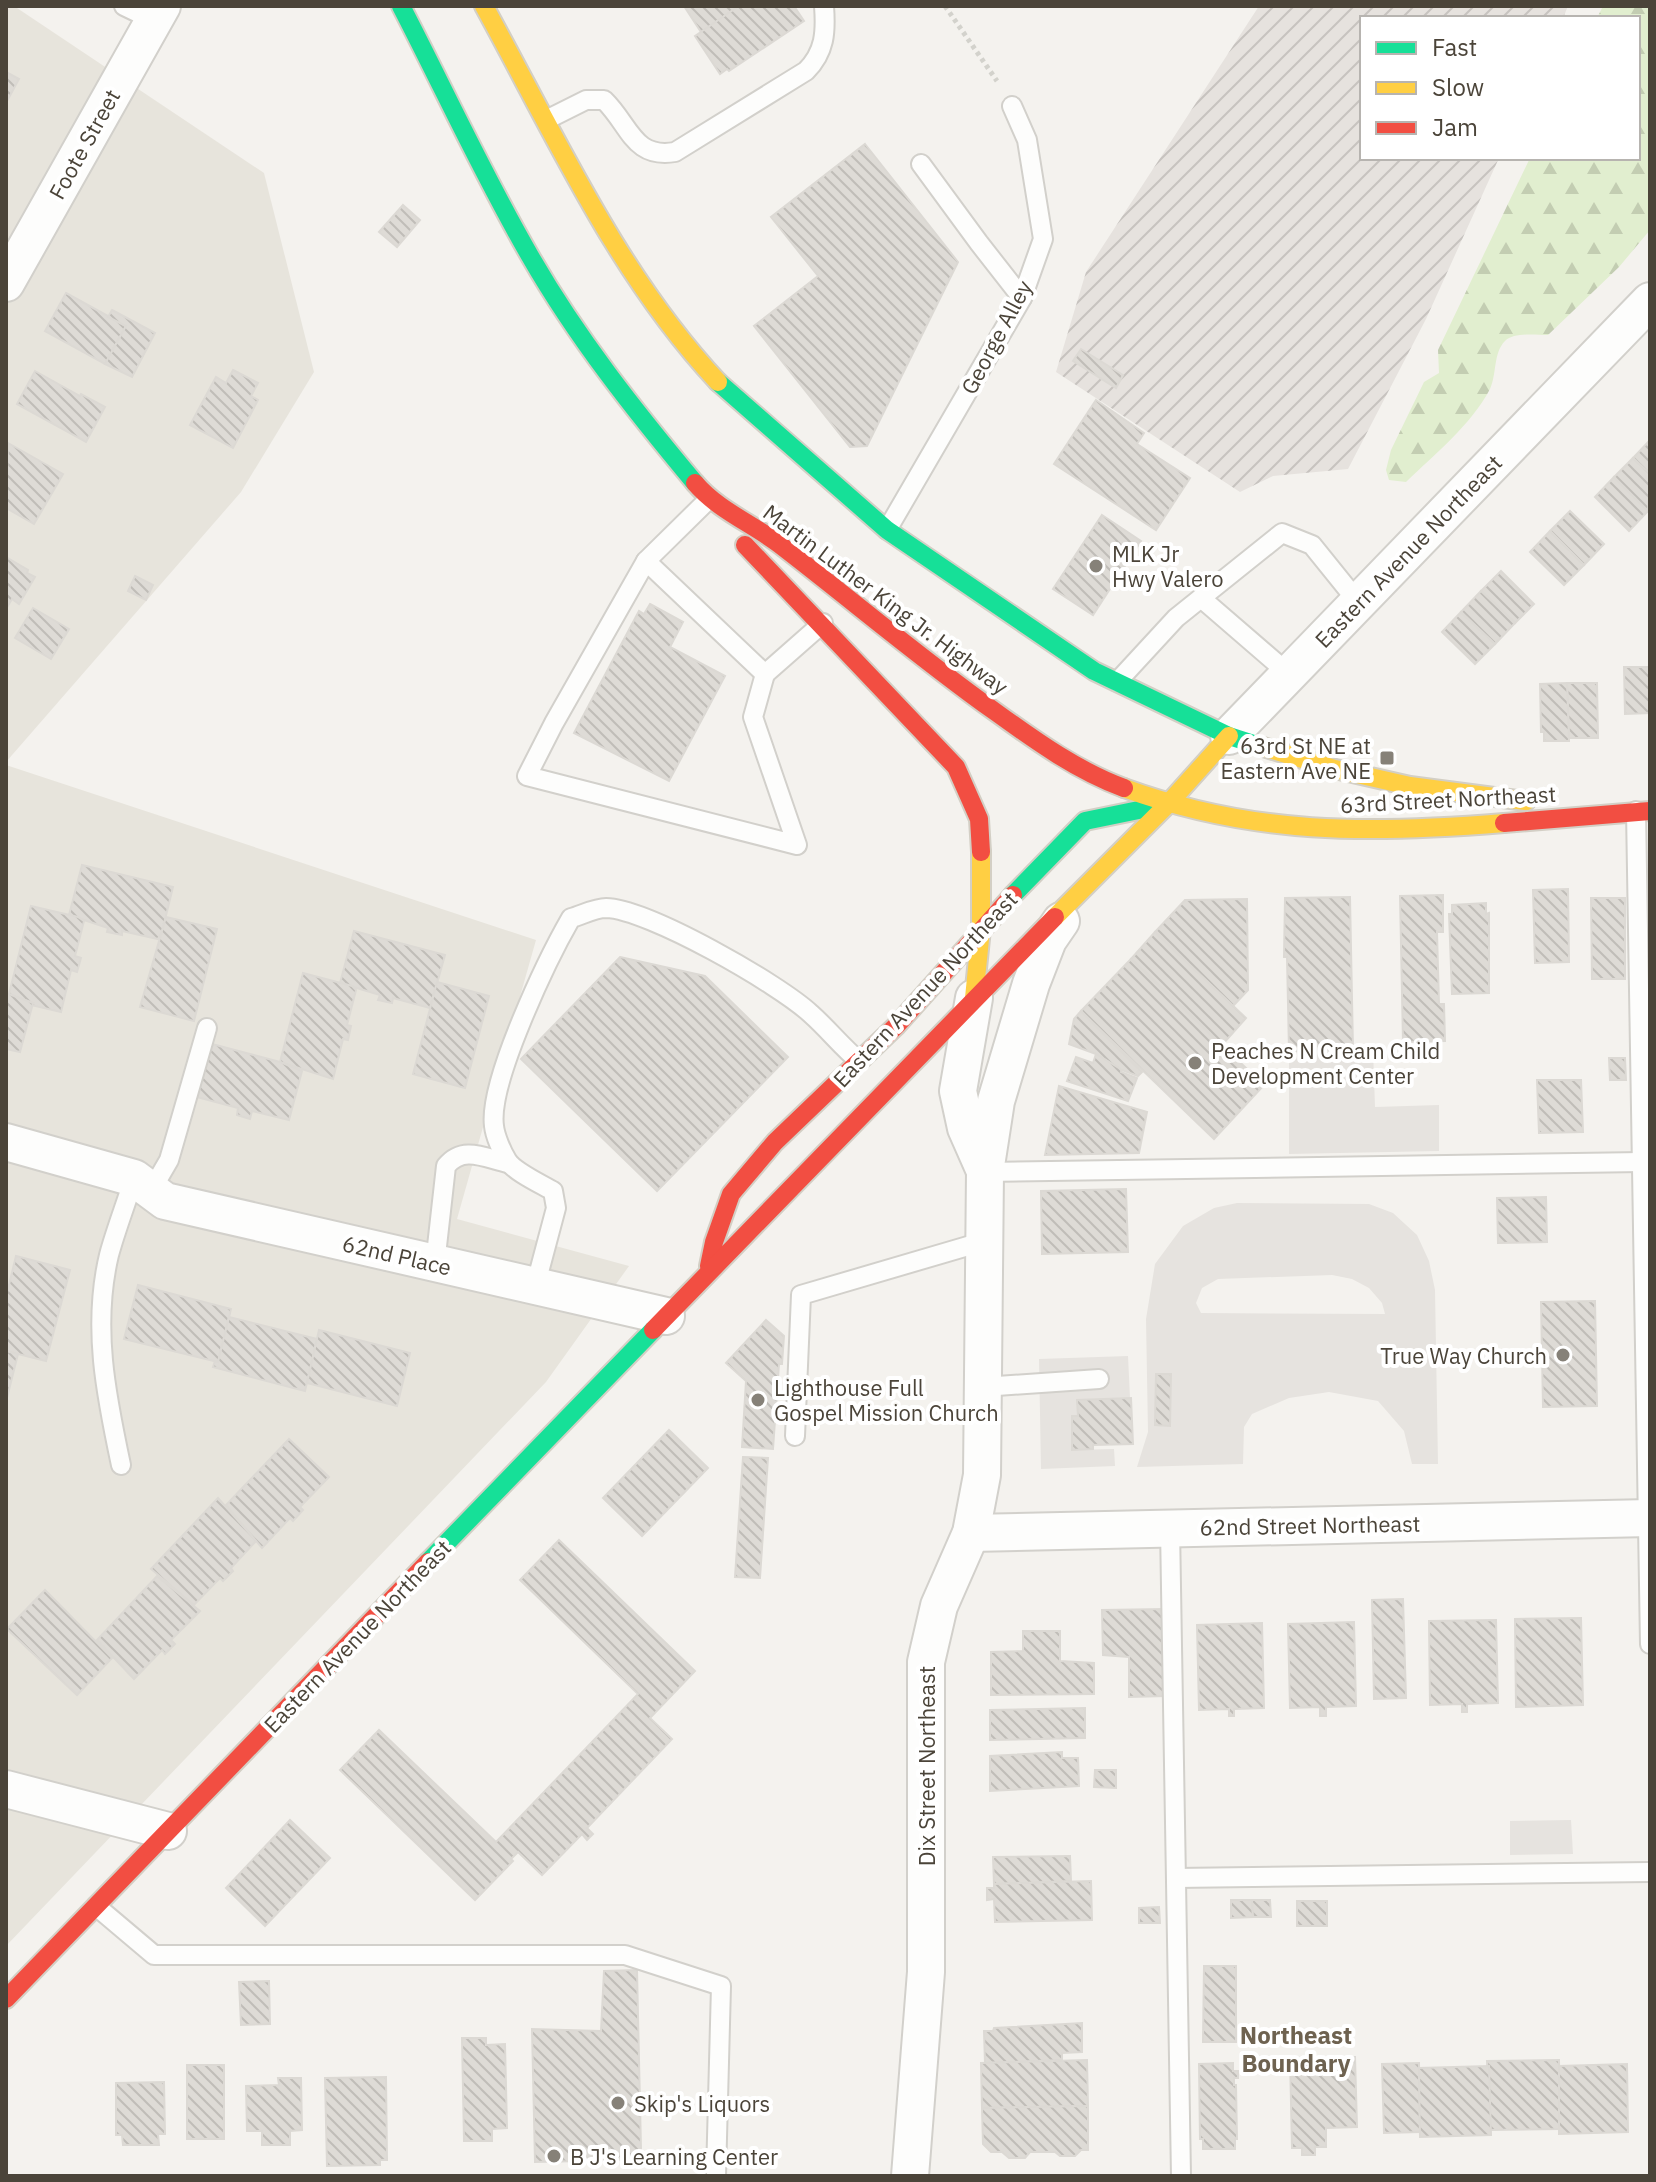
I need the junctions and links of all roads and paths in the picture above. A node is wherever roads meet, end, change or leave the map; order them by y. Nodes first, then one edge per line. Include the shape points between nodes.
1 (401, 6) edge
2 (484, 6) edge
3 (824, 6) edge
4 (945, 6) edge
5 (146, 11) edge
6 (1012, 106) joint
7 (546, 120) junction
8 (921, 164) dead end
9 (6, 283) edge
10 (1022, 298) junction
11 (1650, 301) edge
12 (709, 499) junction
13 (887, 530) junction
14 (646, 561) junction
15 (1201, 598) junction
16 (850, 601) junction
17 (1358, 602) junction
18 (821, 625) junction
19 (765, 674) junction
20 (1289, 674) junction
21 (1117, 682) junction
22 (1229, 736) junction
23 (1168, 804) junction
24 (1643, 811) edge
25 (1085, 887) junction
26 (981, 929) junction
27 (974, 998) junction
28 (207, 1028) dead end
29 (859, 1061) junction
30 (6, 1142) edge
31 (1642, 1162) junction
32 (508, 1163) junction
33 (985, 1172) junction
34 (142, 1184) junction
35 (985, 1241) junction
36 (435, 1264) junction
37 (708, 1273) junction
38 (535, 1287) junction
39 (666, 1316) junction
40 (1099, 1379) dead end
41 (983, 1387) junction
42 (795, 1436) dead end
43 (121, 1465) dead end
44 (1649, 1518) edge
45 (1170, 1528) junction
46 (971, 1533) junction
47 (1650, 1644) edge
48 (6, 1789) edge
49 (168, 1831) junction
50 (1650, 1872) edge
51 (1176, 1878) junction
52 (96, 1906) junction
53 (6, 1999) edge
54 (716, 2176) edge
55 (910, 2176) edge
56 (1181, 2176) edge

1 - 12 main road, Martin Luther King Jr. Highway via 530,256 632,408
2 - 7 main road
3 - 7 lane via 824,44 806,71 675,152 649,152 639,145 604,100 586,100
4 - 6 path
5 - 9 street, Foote Street
6 - 10 lane, George Alley via 1027,140 1043,239
7 - 13 main road via 610,236 682,343 722,386
8 - 10 lane
10 - 13 lane, George Alley
11 - 17 street, Eastern Avenue Northeast
12 - 14 lane
12 - 16 main road, Martin Luther King Jr. Highway via 776,542
12 - 18 main road via 746,547
13 - 21 main road
14 - 19 lane
14 - 19 lane via 527,776 797,845 753,717
15 - 17 lane via 1282,533 1312,545
15 - 20 lane
15 - 21 lane
16 - 18 lane
16 - 23 main road, Martin Luther King Jr. Highway via 1035,740 1097,778
17 - 20 street, Eastern Avenue Northeast
18 - 19 lane
18 - 26 main road via 956,767 979,819
20 - 22 street, Eastern Avenue Northeast
21 - 22 main road
22 - 23 main road, Eastern Avenue Northeast
22 - 24 main road, 63rd Street Northeast via 1410,786
23 - 24 main road, 63rd Street Northeast via 1248,822 1345,830 1429,829
23 - 25 main road, Eastern Avenue Northeast
23 - 26 main road, Eastern Avenue Northeast via 1085,821
24 - 31 lane
25 - 27 main road, Eastern Avenue Northeast
25 - 33 street, Dix Street Northeast via 1048,940 1031,984 996,1101
26 - 27 main road
26 - 29 main road, Eastern Avenue Northeast
27 - 33 street, Dix Street Northeast via 958,1091 966,1128
27 - 37 main road, Eastern Avenue Northeast
28 - 34 lane via 169,1160
29 - 32 lane via 811,1013 730,959 633,913 604,908 571,918 545,963 504,1069 494,1126
29 - 37 main road, Eastern Avenue Northeast via 775,1142 731,1194
30 - 34 street, 62nd Place
31 - 33 lane
31 - 44 lane
32 - 36 lane via 463,1153 446,1166
32 - 38 lane via 553,1191 556,1208
33 - 35 street, Dix Street Northeast
34 - 36 street, 62nd Place via 165,1201
34 - 43 lane via 109,1256 100,1333 105,1393
35 - 41 street, Dix Street Northeast
35 - 42 lane via 801,1295
36 - 38 street, 62nd Place
37 - 39 main road, Eastern Avenue Northeast
38 - 39 street, 62nd Place
39 - 49 main road, Eastern Avenue Northeast
40 - 41 lane
41 - 46 street, Dix Street Northeast via 983,1464
44 - 45 street, 62nd Street Northeast
44 - 47 lane
45 - 46 street, 62nd Street Northeast
45 - 51 lane
46 - 55 street, Dix Street Northeast via 939,1606 926,1662 926,1972
48 - 49 street
49 - 52 main road, Eastern Avenue Northeast
50 - 51 lane
51 - 56 lane
52 - 53 main road, Eastern Avenue Northeast
52 - 54 lane via 154,1955 625,1955 721,1986

